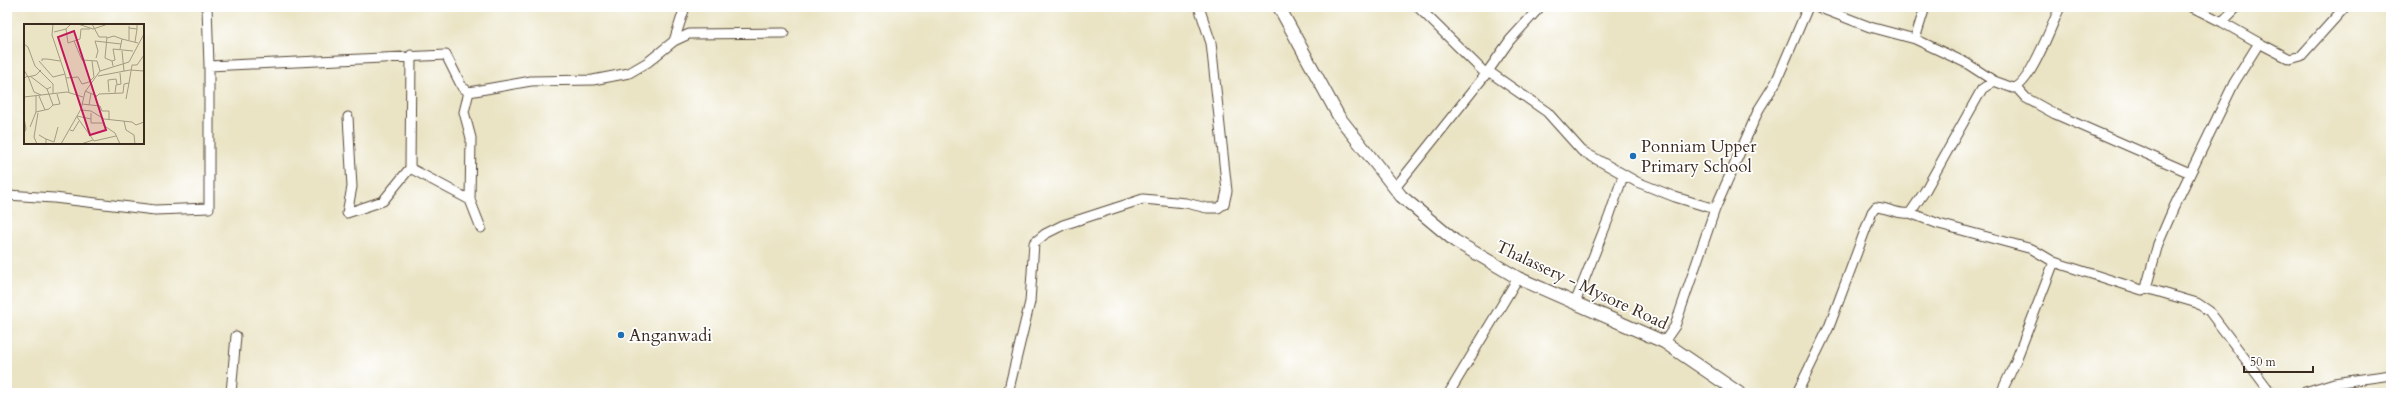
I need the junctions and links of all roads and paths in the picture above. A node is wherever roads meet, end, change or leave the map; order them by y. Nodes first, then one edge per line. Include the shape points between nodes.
1 (207, 7) edge
2 (685, 7) edge
3 (1199, 7) edge
4 (1279, 7) edge
5 (1418, 7) edge
6 (1540, 7) edge
7 (1808, 7) edge
8 (1818, 7) edge
9 (1925, 7) edge
10 (2060, 7) edge
11 (2192, 7) edge
12 (2237, 7) edge
13 (2345, 7) edge
14 (2222, 22) junction
15 (784, 33) dead end
16 (1915, 39) junction
17 (674, 41) junction
18 (2259, 43) junction
19 (411, 55) junction
20 (209, 66) junction
21 (1487, 72) junction
22 (1994, 81) junction
23 (2017, 88) junction
24 (469, 92) junction
25 (348, 117) dead end
26 (410, 168) junction
27 (2190, 173) junction
28 (1623, 176) junction
29 (1395, 188) junction
30 (7, 195) edge
31 (470, 200) junction
32 (1715, 209) junction
33 (1910, 213) junction
34 (481, 228) dead end
35 (2054, 262) junction
36 (1518, 278) junction
37 (2146, 288) junction
38 (1575, 303) junction
39 (236, 336) dead end
40 (1664, 342) junction
41 (2391, 375) edge
42 (231, 393) edge
43 (1008, 393) edge
44 (1449, 393) edge
45 (1739, 393) edge
46 (1797, 393) edge
47 (2001, 393) edge
48 (2271, 393) edge
49 (2302, 393) edge

1 - 20 street
2 - 17 street
3 - 43 street via 1211,43 1228,191 1224,204 1218,208 1207,208 1186,203 1143,199 1063,225 1034,243 1030,302
4 - 29 main road, Thalassery - Mysore Road via 1339,117
5 - 21 street
6 - 21 street via 1514,34
7 - 32 street via 1776,82 1759,109
8 - 16 street via 1870,27
9 - 16 street
10 - 23 street via 2040,53 2024,81
11 - 14 street
12 - 14 street
13 - 18 street via 2301,56 2290,59
14 - 18 street
15 - 17 street via 689,34
16 - 22 street via 1966,63
17 - 24 street via 648,62 629,73 593,80 530,81
18 - 27 street via 2234,83
19 - 20 street
19 - 24 street via 446,55 462,87
19 - 26 street
20 - 30 street via 209,208 154,210
21 - 28 street via 1547,112 1582,151
21 - 29 street
22 - 23 street
22 - 33 street via 1982,89
23 - 27 street via 2026,98 2055,114
24 - 31 street via 464,112 471,138
25 - 26 street via 352,187 347,213 383,201
26 - 31 street
27 - 37 street via 2158,244
28 - 32 street
28 - 38 street via 1610,217
29 - 36 main road, Thalassery - Mysore Road via 1401,196 1455,241
31 - 34 street
32 - 40 street via 1675,326
33 - 35 street via 1939,224 2032,250
33 - 46 street via 1876,207 1872,212 1829,327
35 - 37 street via 2142,290
35 - 47 street
36 - 38 main road, Thalassery - Mysore Road
36 - 44 street
37 - 48 street via 2197,303 2209,311
38 - 40 main road, Thalassery - Mysore Road
39 - 42 street
40 - 45 main road, Thalassery - Mysore Road
41 - 49 street via 2334,383

